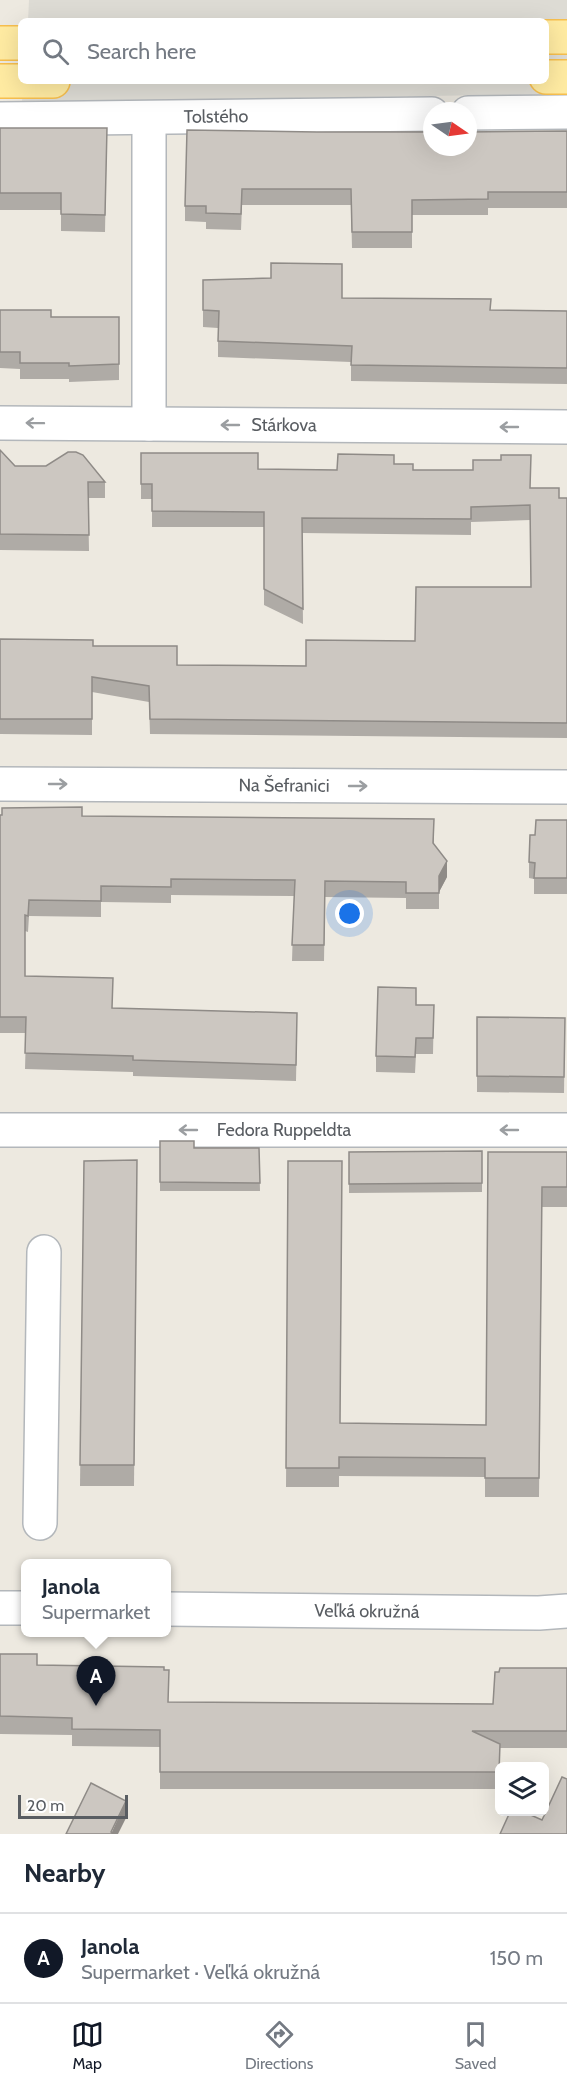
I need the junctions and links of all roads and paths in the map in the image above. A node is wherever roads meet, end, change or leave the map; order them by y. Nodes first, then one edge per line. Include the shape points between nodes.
1 (549, 37) edge
2 (567, 37) edge
3 (0, 43) edge
4 (18, 43) edge
5 (549, 77) edge
6 (567, 77) edge
7 (0, 81) edge
8 (18, 81) edge
9 (567, 112) edge
10 (477, 113) edge
11 (423, 114) edge
12 (0, 119) edge
13 (149, 119) junction
14 (0, 423) edge
15 (148, 424) junction
16 (567, 427) edge
17 (0, 784) edge
18 (567, 787) edge
19 (0, 1130) edge
20 (567, 1130) edge
21 (44, 1252) dead end
22 (40, 1523) dead end
23 (0, 1608) edge
24 (21, 1608) edge
25 (171, 1609) edge
26 (567, 1611) edge

1 - 2 main road
3 - 4 main road
5 - 6 main road
7 - 8 main road
9 - 10 street
11 - 13 street, Tolstého
12 - 13 street, Tolstého
13 - 15 street
15 -> 14 street, Stárkova
16 -> 15 street, Stárkova
17 -> 18 street, Na Šefranici
20 -> 19 street, Fedora Ruppeldta
21 - 22 street
23 - 24 street
25 - 26 street, Veľká okružná

